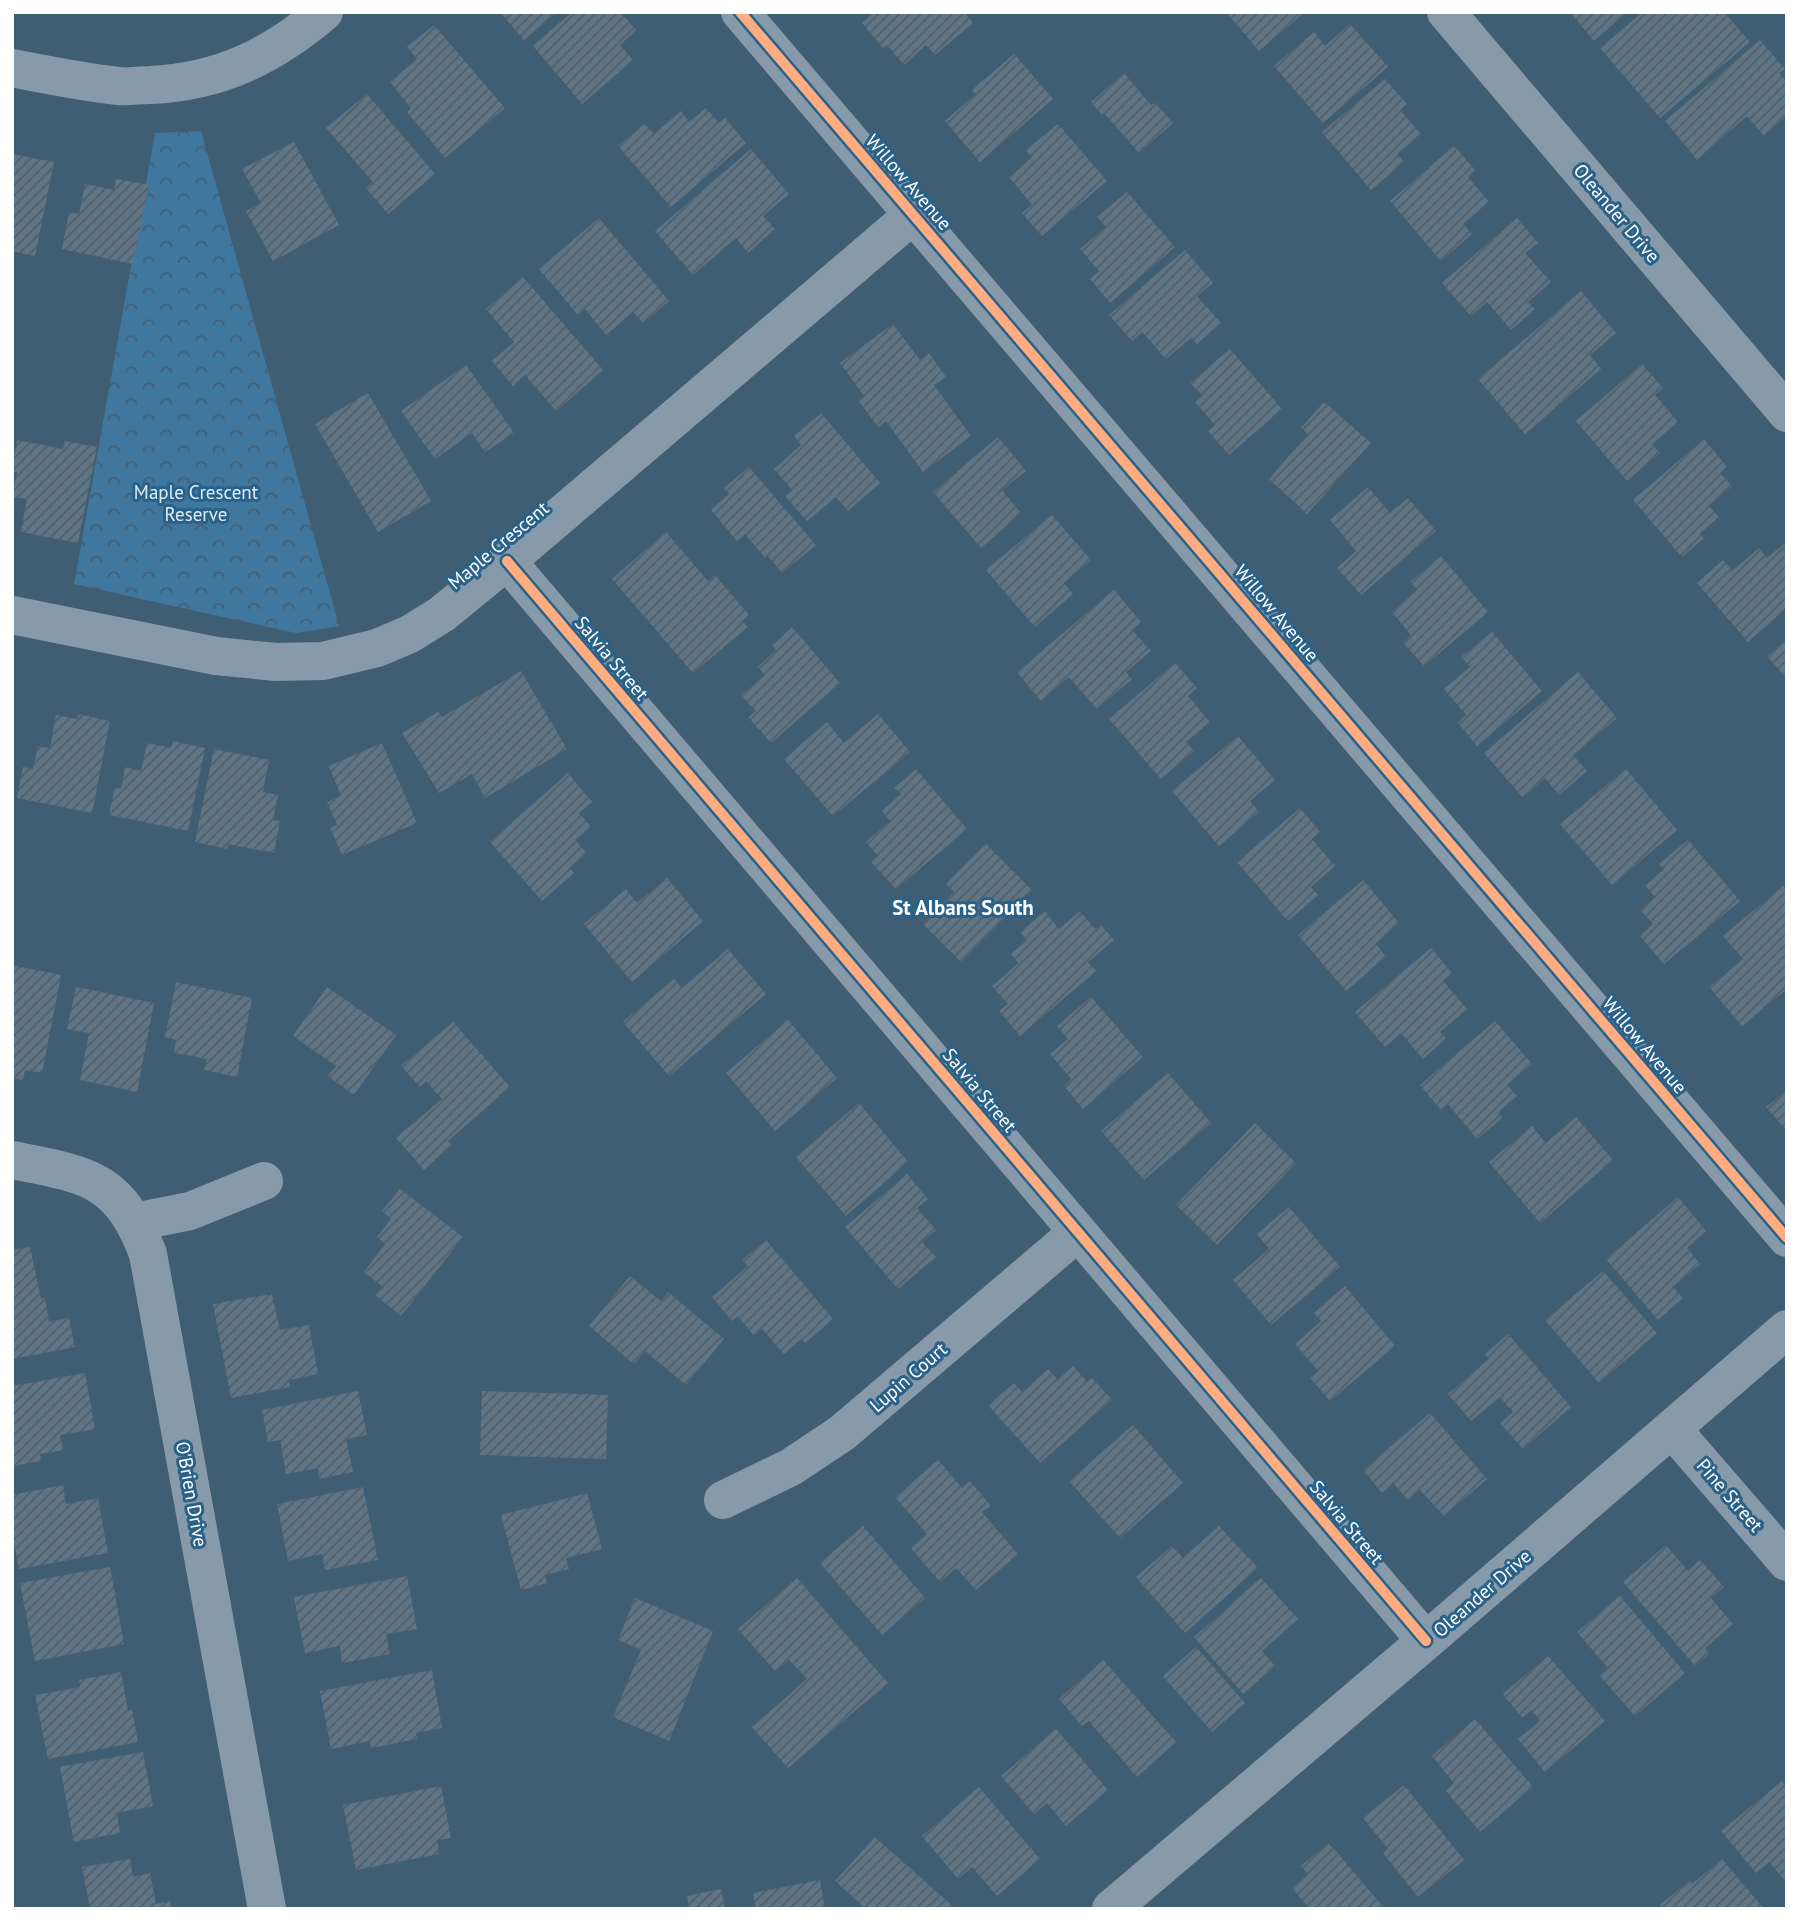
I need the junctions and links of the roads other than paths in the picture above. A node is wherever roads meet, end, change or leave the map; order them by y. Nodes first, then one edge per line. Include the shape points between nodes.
1 (324, 12) edge
2 (740, 12) edge
3 (1446, 12) edge
4 (12, 68) edge
5 (914, 214) junction
6 (1787, 413) edge
7 (507, 561) junction
8 (12, 615) edge
9 (12, 1160) edge
10 (264, 1181) dead end
11 (135, 1222) junction
12 (1078, 1232) junction
13 (1787, 1238) edge
14 (1787, 1329) edge
15 (1672, 1429) junction
16 (723, 1500) dead end
17 (1787, 1562) edge
18 (1426, 1641) junction
19 (267, 1909) edge
20 (1111, 1909) edge

1 - 4 street via 254,61 176,84 120,86
2 - 5 street, Willow Avenue
3 - 6 street, Oleander Drive
5 - 7 street, Maple Crescent
5 - 13 street, Willow Avenue
7 - 8 street, Maple Crescent via 410,634 377,648 323,661 216,656
7 - 12 street, Salvia Street
9 - 11 street, O'Brien Drive via 83,1175 115,1196
10 - 11 street via 190,1211
11 - 19 street, O'Brien Drive via 148,1254
12 - 16 street, Lupin Court via 842,1433 791,1467
12 - 18 street, Salvia Street
14 - 15 street, Oleander Drive
15 - 17 street, Pine Street
15 - 18 street, Oleander Drive
18 - 20 street, Oleander Drive

